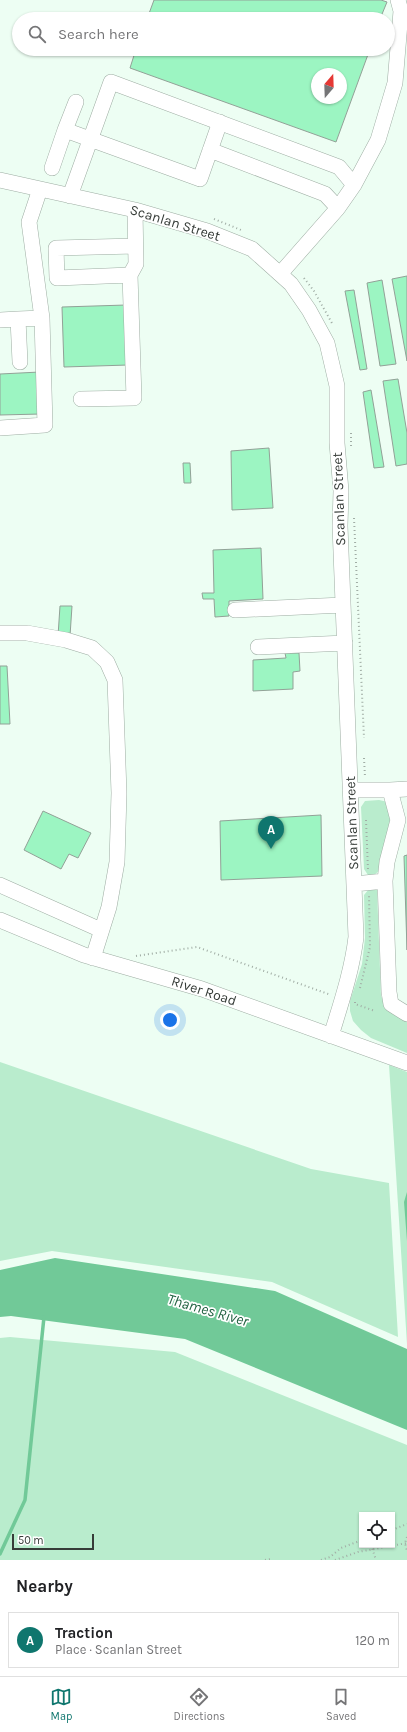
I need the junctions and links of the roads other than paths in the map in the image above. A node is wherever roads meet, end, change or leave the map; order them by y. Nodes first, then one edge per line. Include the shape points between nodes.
1 (398, 0) edge
2 (76, 102) dead end
3 (220, 122) junction
4 (66, 130) junction
5 (90, 139) junction
6 (210, 150) junction
7 (52, 168) dead end
8 (0, 180) edge
9 (354, 185) junction
10 (40, 189) junction
11 (70, 196) junction
12 (338, 208) junction
13 (135, 210) junction
14 (135, 246) junction
15 (280, 274) junction
16 (130, 275) junction
17 (42, 318) junction
18 (18, 319) junction
19 (0, 320) edge
20 (20, 362) dead end
21 (81, 399) dead end
22 (0, 428) edge
23 (343, 605) junction
24 (235, 610) dead end
25 (0, 633) edge
26 (345, 643) junction
27 (258, 647) dead end
28 (407, 789) edge
29 (350, 790) junction
30 (390, 790) junction
31 (385, 881) junction
32 (354, 884) junction
33 (0, 885) edge
34 (0, 920) edge
35 (101, 930) junction
36 (93, 958) junction
37 (407, 1014) edge
38 (331, 1036) junction
39 (406, 1061) edge

1 - 9 street via 401,11 395,83 378,140
2 - 4 street
3 - 5 street via 111,82
3 - 6 street
3 - 9 street via 339,167
4 - 5 street
4 - 7 street
5 - 6 street via 200,179
5 - 11 street
6 - 12 street via 325,194
8 - 10 street, Scanlan Street
9 - 12 street
10 - 11 street, Scanlan Street
10 - 17 street via 29,222
11 - 13 street, Scanlan Street
12 - 15 street
13 - 14 street
13 - 15 street, Scanlan Street via 207,230 252,249
14 - 16 street via 136,264
14 - 16 street via 56,248 57,278
15 - 23 street, Scanlan Street via 291,284 309,310 327,343 337,386
16 - 21 street via 134,398
17 - 18 street
17 - 22 street via 45,425
18 - 19 street
18 - 20 street
23 - 24 street
23 - 26 street, Scanlan Street
25 - 35 street via 28,633 92,648 107,662 115,680 119,793 118,862 109,907
26 - 27 street
26 - 29 street, Scanlan Street
28 - 30 street
29 - 30 street
29 - 32 street, Scanlan Street
30 - 31 street via 398,820 387,862
31 - 32 street
31 - 37 street via 389,992 392,1004
32 - 38 street, Scanlan Street via 356,937 353,962
33 - 35 street
34 - 36 street, River Road
35 - 36 street
36 - 38 street, River Road via 202,989
38 - 39 street, River Road

